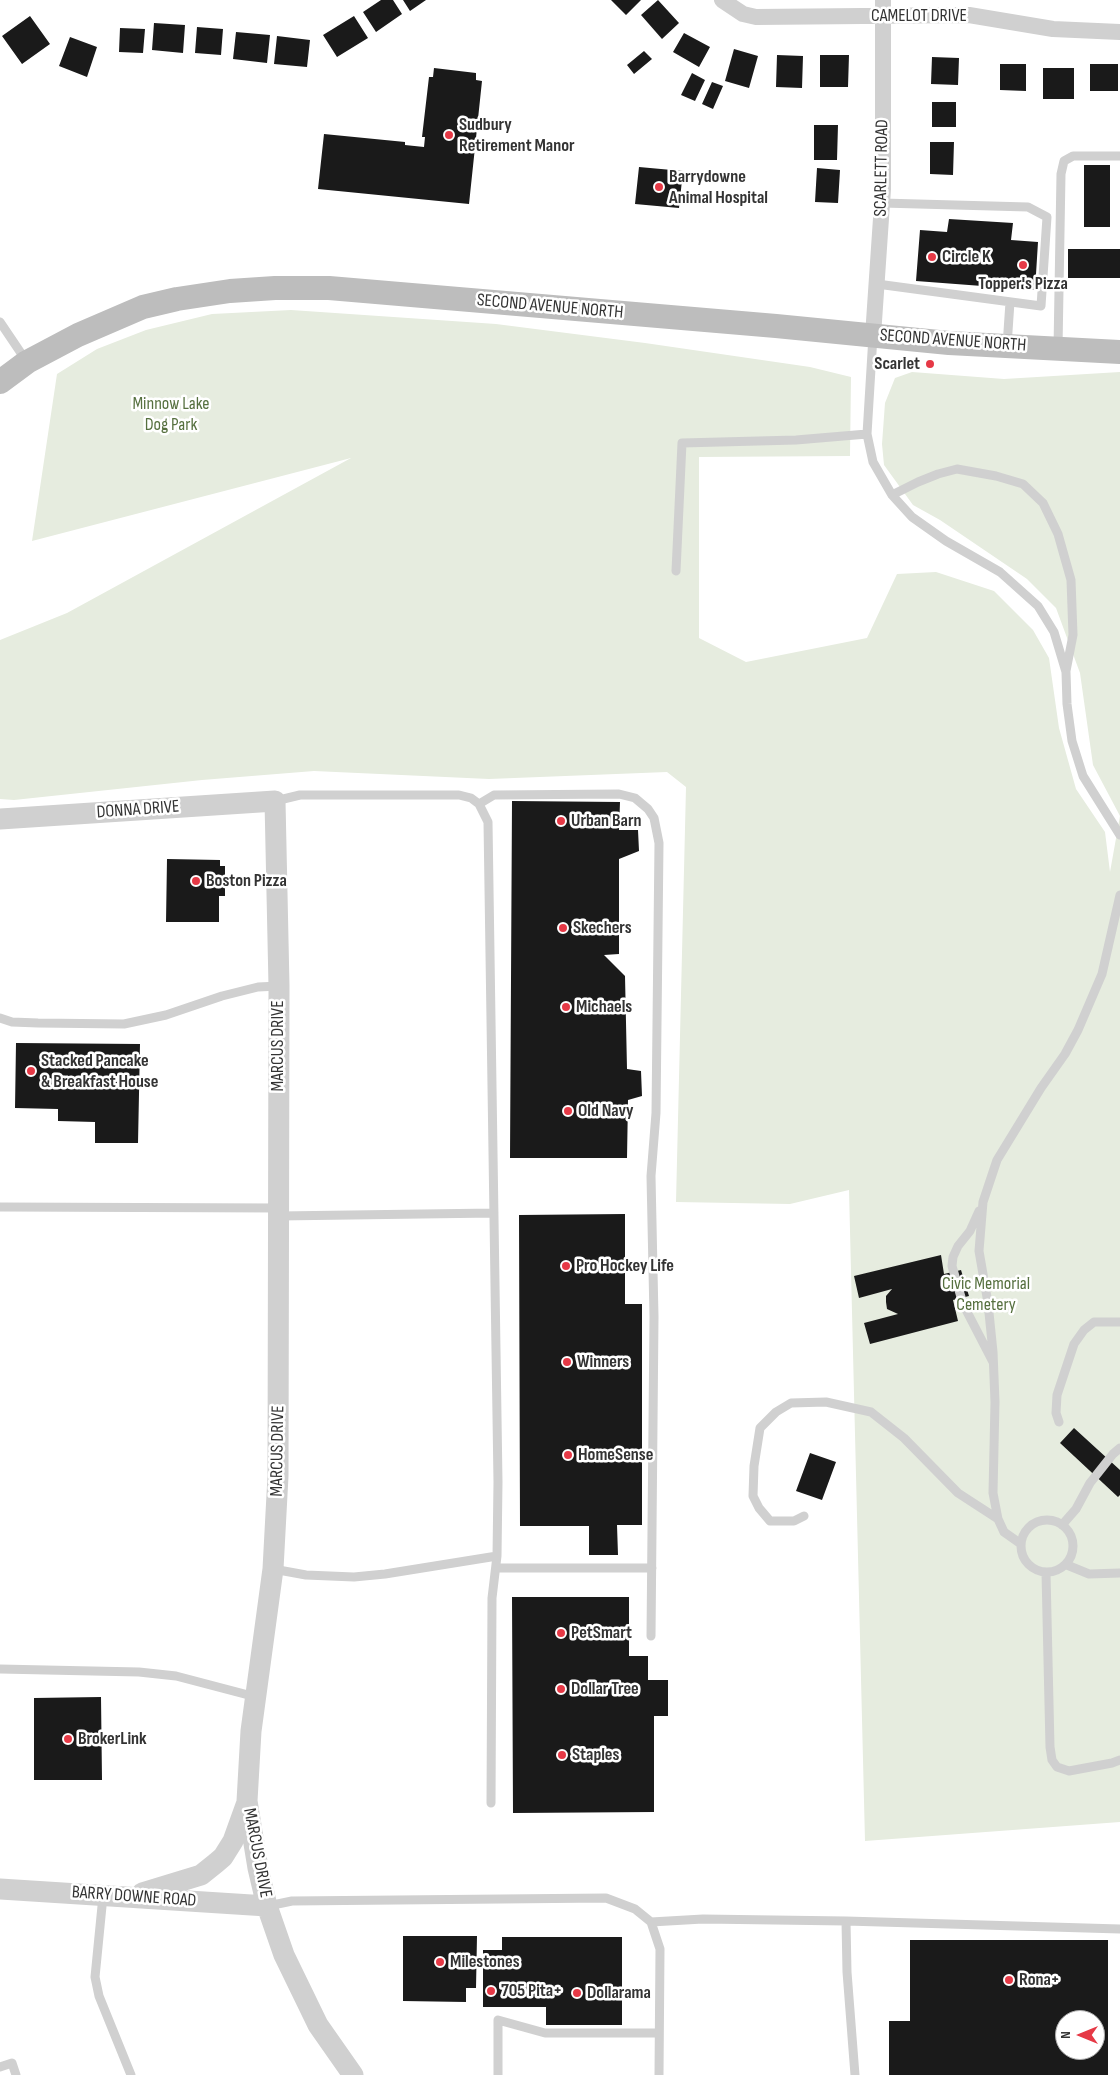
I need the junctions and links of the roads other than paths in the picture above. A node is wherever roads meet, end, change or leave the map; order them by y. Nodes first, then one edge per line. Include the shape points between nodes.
1 (722, 0) edge
2 (882, 8) edge
3 (1120, 32) edge
4 (1120, 156) edge
5 (882, 203) junction
6 (877, 284) junction
7 (1010, 302) junction
8 (0, 322) edge
9 (873, 336) junction
10 (1008, 347) junction
11 (1058, 348) junction
12 (1120, 352) edge
13 (27, 362) junction
14 (0, 382) edge
15 (867, 434) junction
16 (892, 495) junction
17 (676, 571) dead end
18 (1066, 672) junction
19 (275, 801) junction
20 (479, 804) junction
21 (0, 819) edge
22 (1120, 835) edge
23 (1120, 895) edge
24 (278, 986) junction
25 (0, 1018) edge
26 (983, 1202) junction
27 (0, 1207) edge
28 (279, 1212) junction
29 (494, 1213) junction
30 (1120, 1322) edge
31 (994, 1363) junction
32 (1059, 1422) dead end
33 (1120, 1448) edge
34 (804, 1516) dead end
35 (998, 1519) junction
36 (1062, 1525) junction
37 (1021, 1544) junction
38 (497, 1556) junction
39 (1067, 1565) junction
40 (496, 1568) junction
41 (652, 1568) junction
42 (273, 1569) junction
43 (1046, 1573) junction
44 (1120, 1573) edge
45 (651, 1636) dead end
46 (0, 1669) edge
47 (257, 1697) junction
48 (1120, 1760) edge
49 (247, 1801) junction
50 (491, 1803) dead end
51 (0, 1889) edge
52 (103, 1895) junction
53 (127, 1897) junction
54 (267, 1906) junction
55 (846, 1921) junction
56 (651, 1922) junction
57 (1120, 1929) edge
58 (659, 2032) junction
59 (0, 2067) edge
60 (16, 2075) edge
61 (131, 2075) edge
62 (352, 2075) edge
63 (498, 2075) edge
64 (659, 2075) edge
65 (855, 2075) edge

1 - 2 street, CAMELOT DRIVE via 743,14 756,17
2 - 3 street, CAMELOT DRIVE via 969,15 1053,30
2 - 5 street, SCARLETT ROAD
4 - 11 lane via 1073,156 1064,161 1061,174
5 - 6 street, SCARLETT ROAD
5 - 7 lane via 1028,207 1047,217 1041,306
6 - 7 lane
6 - 9 street, SCARLETT ROAD
7 - 10 lane
8 - 13 lane
9 - 10 main road, SECOND AVENUE NORTH
9 - 13 main road, SECOND AVENUE NORTH via 329,288 275,288 194,296 143,308 78,335
9 - 15 lane
10 - 11 main road, SECOND AVENUE NORTH
11 - 12 main road, SECOND AVENUE NORTH
13 - 14 main road, SECOND AVENUE NORTH
15 - 16 lane via 873,462
15 - 17 lane via 796,440 682,443
16 - 18 lane via 912,517 1000,572 1038,606 1054,632
16 - 18 lane via 924,479 957,469 1023,484 1043,503 1058,534 1071,580 1073,635
18 - 22 lane via 1072,742 1083,776
19 - 20 lane via 300,795 458,794
19 - 21 street, DONNA DRIVE
19 - 24 street, MARCUS DRIVE
20 - 29 lane via 488,822
20 - 41 lane via 494,794 619,794 635,798 654,818 659,843 656,1113 651,1176 654,1317
23 - 26 lane via 1102,974 1084,1016 1066,1054 1036,1095 997,1160
24 - 25 lane via 258,987 166,1015 124,1024 45,1024
24 - 28 street, MARCUS DRIVE
26 - 31 lane via 979,1251
26 - 31 lane via 970,1231 958,1246 952,1266 963,1304
27 - 28 lane
28 - 29 lane
28 - 42 street, MARCUS DRIVE via 278,1476
29 - 38 lane
30 - 32 lane via 1094,1322 1074,1344 1057,1395
31 - 35 lane via 993,1493
33 - 36 lane via 1090,1482 1076,1509
34 - 35 lane via 794,1521 770,1521 759,1508 754,1496 754,1466 760,1428 791,1403 826,1402 871,1412 904,1438 958,1493
35 - 37 lane via 1004,1532
36 - 37 lane via 1048,1520 1036,1522 1026,1530
36 - 39 lane via 1069,1530 1074,1546
37 - 43 lane via 1027,1564
38 - 40 lane
38 - 42 lane via 354,1577 306,1575
39 - 43 lane
39 - 44 lane via 1089,1574
40 - 41 lane
40 - 50 lane via 492,1598
41 - 45 lane
42 - 47 street, MARCUS DRIVE
43 - 48 lane via 1052,1760 1057,1767 1069,1771
46 - 47 lane via 139,1672 176,1676
47 - 49 street, MARCUS DRIVE via 251,1731
49 - 53 street via 233,1841 223,1857 201,1874
49 - 54 street, MARCUS DRIVE
51 - 52 street, BARRY DOWNE ROAD
52 - 53 street, BARRY DOWNE ROAD
52 - 61 lane via 95,1977 99,1996
53 - 54 street, BARRY DOWNE ROAD
54 - 56 lane via 292,1901 606,1898 635,1909
54 - 62 street, MARCUS DRIVE via 284,1955 318,2025
55 - 56 lane via 703,1919
55 - 57 lane
55 - 65 lane via 846,1972
56 - 58 lane via 660,1949
58 - 63 lane via 545,2034 498,2020
58 - 64 lane
59 - 60 lane via 12,2063

